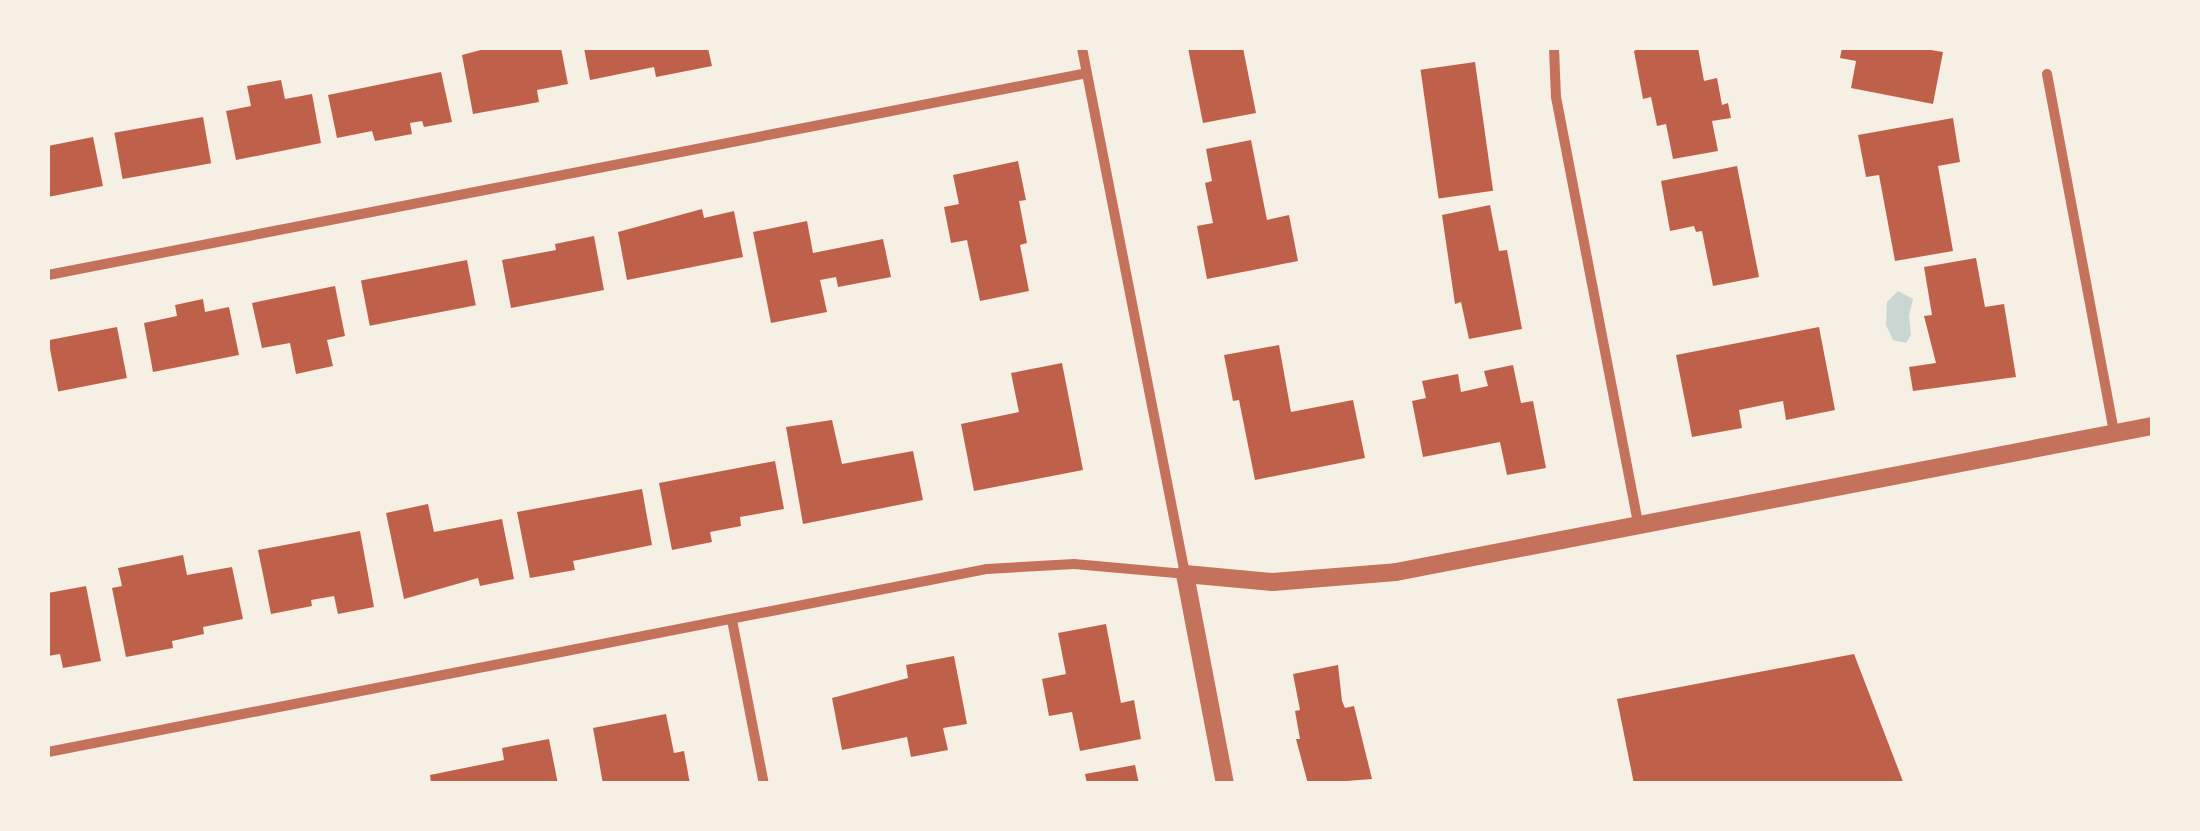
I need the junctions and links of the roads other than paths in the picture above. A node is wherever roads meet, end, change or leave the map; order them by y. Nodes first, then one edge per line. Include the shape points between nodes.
1 (1082, 48) edge
2 (1554, 48) edge
3 (1087, 74) junction
4 (2048, 74) dead end
5 (48, 275) edge
6 (2152, 426) edge
7 (2114, 433) junction
8 (1639, 526) junction
9 (1185, 574) junction
10 (732, 620) junction
11 (48, 752) edge
12 (764, 784) edge
13 (1225, 784) edge

1 - 3 street
2 - 8 street via 1556,97
3 - 5 street
3 - 9 street
4 - 7 street
6 - 7 street
7 - 8 street
8 - 9 street via 1336,580
9 - 10 street via 1030,564
9 - 13 street
10 - 11 street
10 - 12 street

